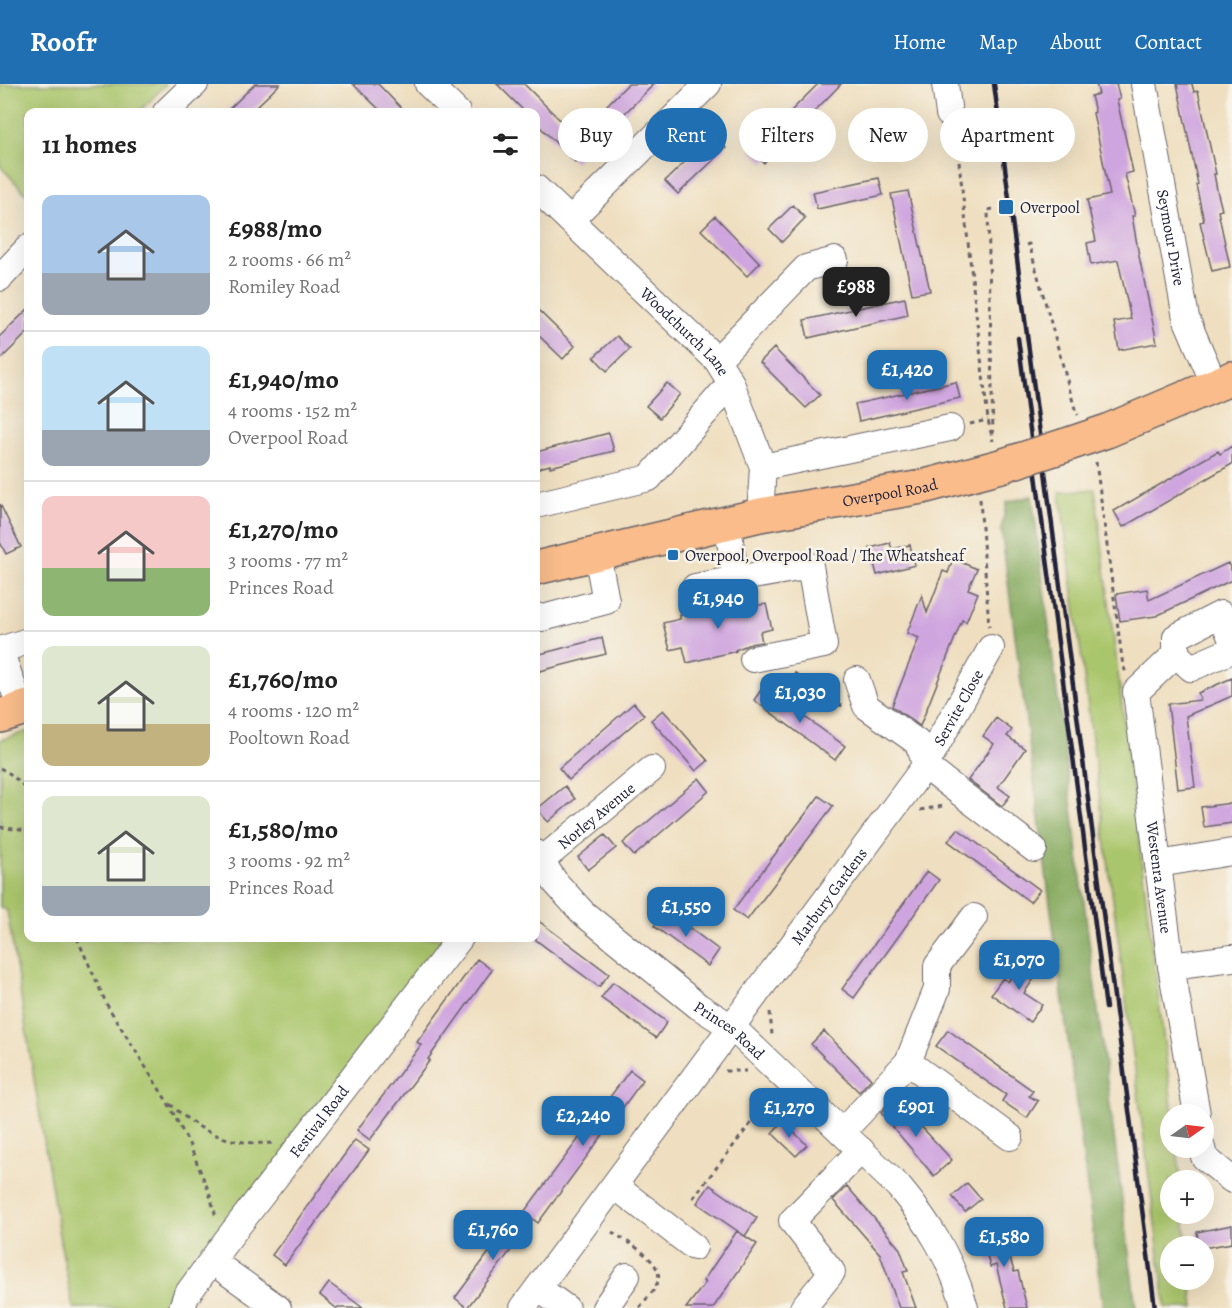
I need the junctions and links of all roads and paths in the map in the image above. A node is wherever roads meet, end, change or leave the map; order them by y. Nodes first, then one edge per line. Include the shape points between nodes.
1 (195, 84) edge
2 (428, 84) edge
3 (708, 84) edge
4 (945, 84) edge
5 (1144, 84) edge
6 (170, 108) edge
7 (453, 108) edge
8 (947, 108) edge
9 (959, 162) edge
10 (540, 193) edge
11 (993, 209) dead end
12 (570, 220) junction
13 (1026, 244) dead end
14 (24, 252) edge
15 (835, 260) dead end
16 (0, 278) edge
17 (717, 360) junction
18 (1224, 382) edge
19 (731, 383) junction
20 (950, 428) dead end
21 (1079, 441) junction
22 (763, 467) junction
23 (990, 470) junction
24 (540, 504) edge
25 (760, 514) junction
26 (727, 522) junction
27 (597, 554) junction
28 (540, 567) edge
29 (736, 579) junction
30 (695, 587) dead end
31 (540, 617) edge
32 (1232, 640) edge
33 (24, 642) edge
34 (991, 648) joint
35 (0, 650) edge
36 (1232, 650) edge
37 (1176, 654) junction
38 (753, 659) dead end
39 (858, 680) dead end
40 (1136, 692) junction
41 (17, 711) edge
42 (925, 766) junction
43 (0, 768) edge
44 (652, 769) dead end
45 (24, 787) edge
46 (971, 801) junction
47 (888, 816) junction
48 (0, 827) edge
49 (24, 830) edge
50 (1034, 849) dead end
51 (1232, 852) edge
52 (540, 858) edge
53 (540, 863) edge
54 (1158, 864) junction
55 (974, 917) dead end
56 (79, 942) edge
57 (457, 942) edge
58 (1232, 958) edge
59 (1171, 966) junction
60 (766, 982) junction
61 (732, 1028) junction
62 (908, 1062) junction
63 (699, 1072) junction
64 (781, 1074) junction
65 (168, 1102) junction
66 (1195, 1104) edge
67 (842, 1131) junction
68 (1010, 1137) dead end
69 (304, 1142) junction
70 (861, 1150) junction
71 (1205, 1158) edge
72 (1232, 1180) edge
73 (615, 1186) junction
74 (693, 1198) dead end
75 (694, 1247) dead end
76 (218, 1253) junction
77 (627, 1276) dead end
78 (531, 1298) edge
79 (182, 1308) edge
80 (278, 1308) edge
81 (566, 1308) edge
82 (605, 1308) edge
83 (803, 1308) edge
84 (965, 1308) edge

1 - 6 street
2 - 7 street
3 - 12 street
4 - 8 street
5 - 18 street, Seymour Drive via 1186,318
9 - 11 path via 993,442 988,210
10 - 12 street, Woodchurch Lane
12 - 17 street, Woodchurch Lane
13 - 21 path via 1075,409
14 - 16 street
15 - 17 street via 806,268
17 - 19 street, Woodchurch Lane
18 - 21 main road, Overpool Road
19 - 22 street, Woodchurch Lane
19 - 24 street via 649,478
20 - 22 street
21 - 23 main road, Overpool Road, bridge
21 - 40 path via 1123,666
22 - 25 street, Woodchurch Lane
23 - 25 main road, Overpool Road via 922,487
23 - 34 path
25 - 26 main road, Overpool Road
26 - 27 main road, Overpool Road
26 - 29 street
27 - 28 main road, Overpool Road
27 - 31 street via 606,601
29 - 30 street
29 - 38 street via 810,566 824,645
32 - 37 street via 1221,614 1176,637
33 - 35 street
34 - 42 street, Servite Close
35 - 41 street
36 - 37 street via 1191,668
37 - 40 street
39 - 42 street via 866,706 917,742
40 - 54 street, Westenra Avenue
42 - 46 street
42 - 47 street, Marbury Gardens
43 - 45 path
44 - 52 street, Norley Avenue
46 - 47 path
46 - 50 street
47 - 60 street, Marbury Gardens
48 - 49 path
51 - 54 street
53 - 61 street, Princes Road via 583,913 698,1006
54 - 59 street, Westenra Avenue
55 - 62 street via 937,966 937,989
56 - 65 path via 106,1005
57 - 69 street, Festival Road
58 - 59 street
59 - 66 street, Westenra Avenue
60 - 61 street, Marbury Gardens
60 - 64 path
61 - 63 street, Marbury Gardens
61 - 64 street, Princes Road
62 - 67 street
62 - 68 street
63 - 64 path
63 - 73 street, Marbury Gardens
64 - 67 street, Princes Road
64 - 74 path
65 - 69 path via 187,1120 229,1140
65 - 76 path via 209,1191
67 - 70 street, Princes Road
69 - 76 street, Festival Road
70 - 83 street via 792,1221 832,1272
70 - 84 street, Princes Road via 922,1215 940,1243
71 - 72 street
73 - 75 street
73 - 78 street, Marbury Gardens
76 - 79 street, Festival Road via 186,1296
76 - 80 street
77 - 82 street
78 - 81 street

